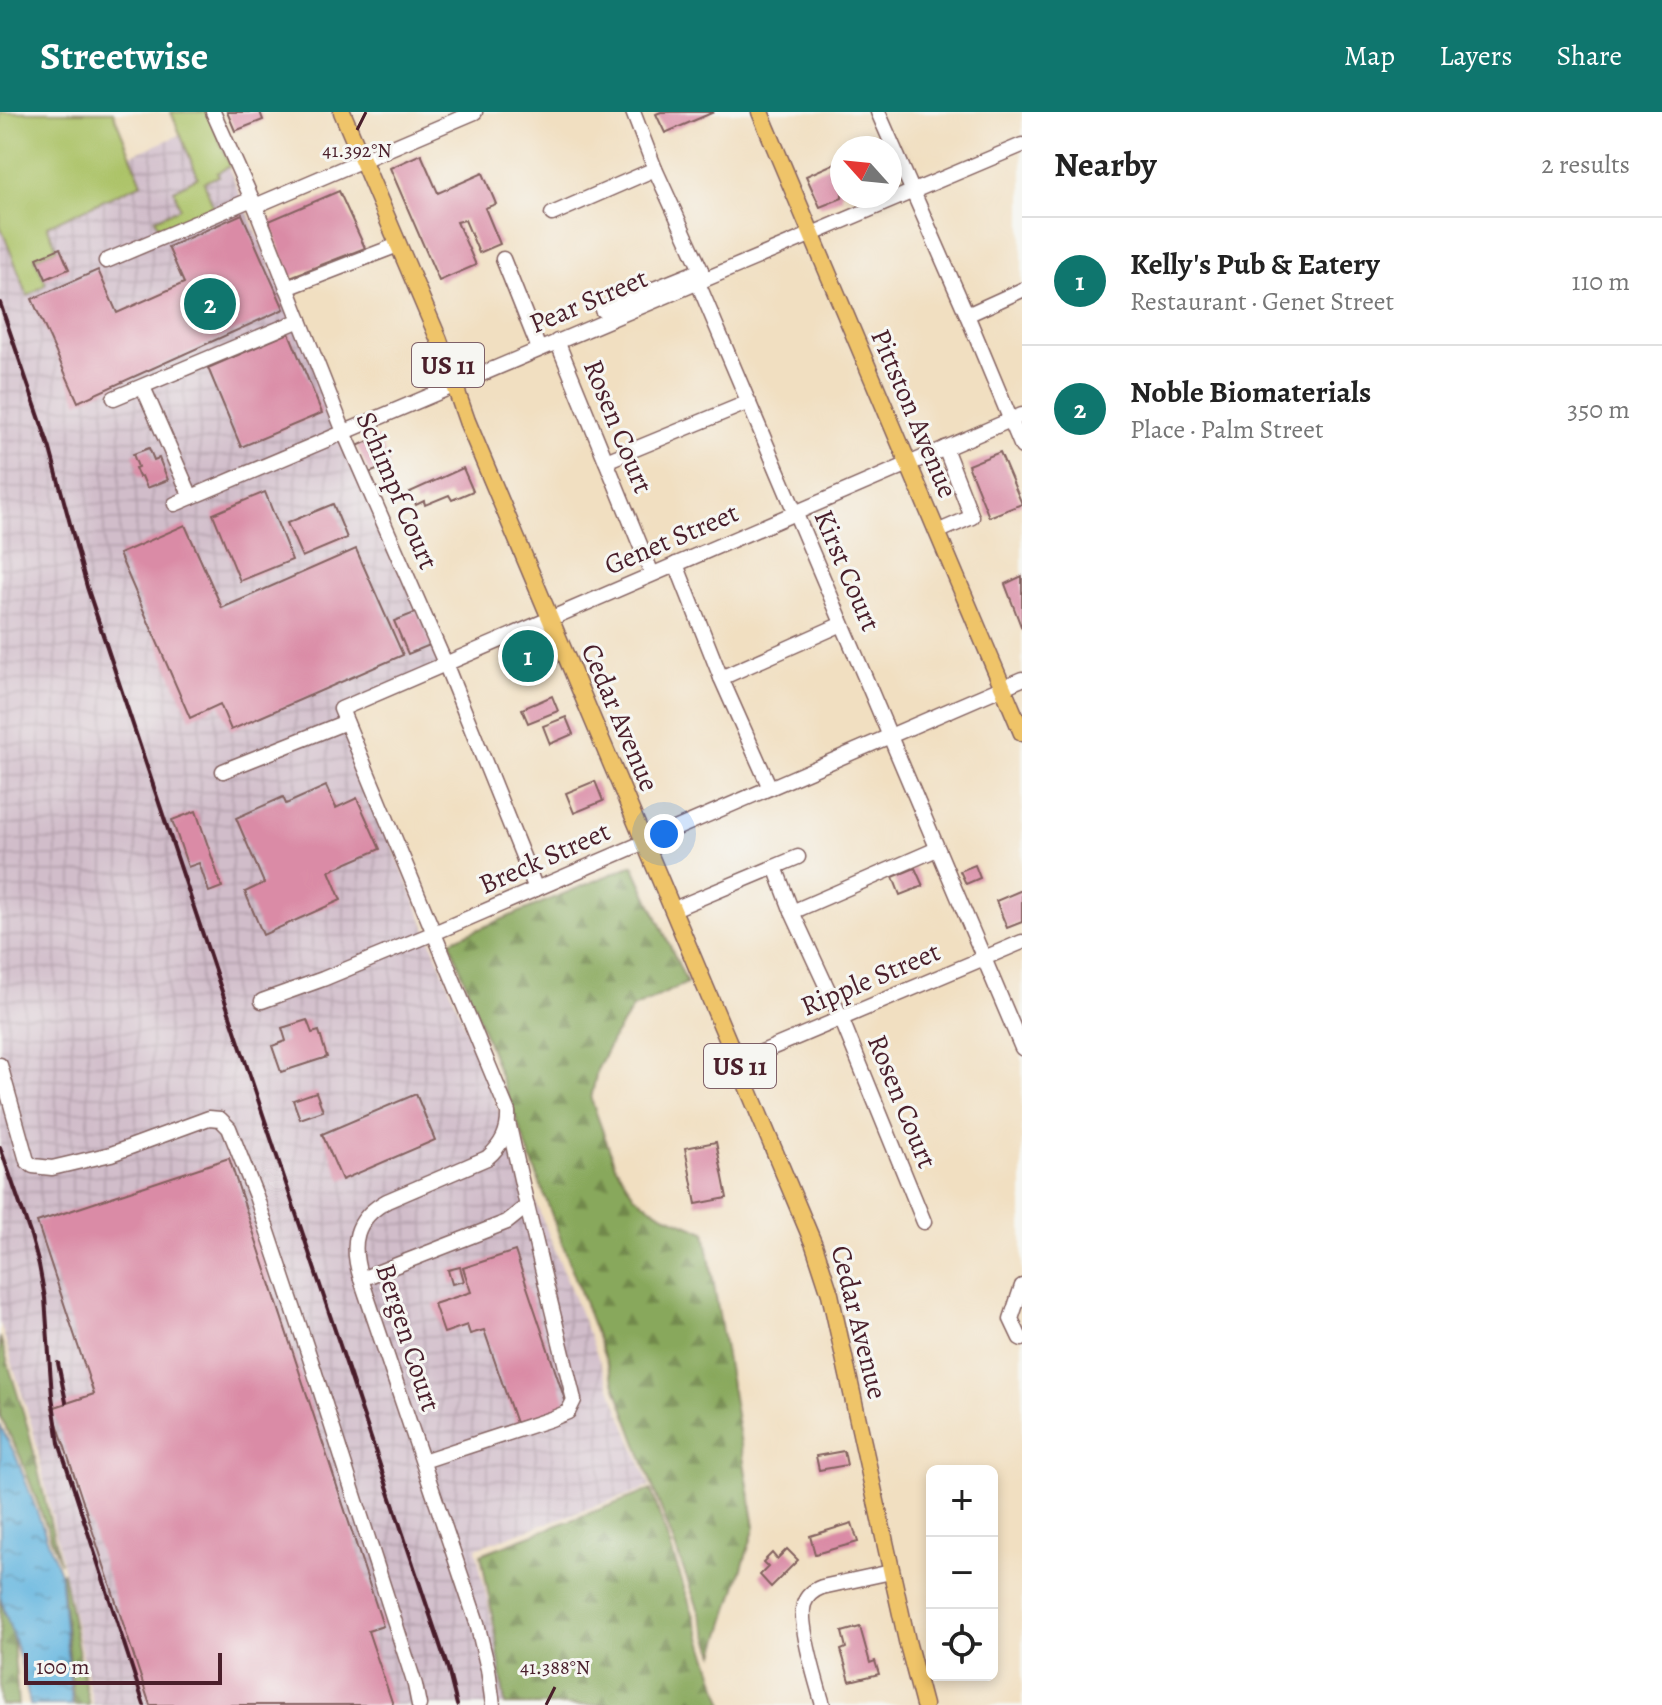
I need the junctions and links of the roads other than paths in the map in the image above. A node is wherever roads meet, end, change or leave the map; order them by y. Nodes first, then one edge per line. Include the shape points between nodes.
1 (213, 112) edge
2 (342, 112) edge
3 (633, 112) edge
4 (760, 112) edge
5 (878, 112) edge
6 (469, 113) edge
7 (1022, 145) edge
8 (363, 160) junction
9 (655, 169) junction
10 (913, 191) junction
11 (254, 203) junction
12 (552, 214) dead end
13 (811, 234) junction
14 (398, 245) junction
15 (503, 259) dead end
16 (106, 261) dead end
17 (699, 276) junction
18 (287, 288) junction
19 (1022, 290) edge
20 (602, 310) dead end
21 (967, 315) junction
22 (300, 320) junction
23 (557, 341) junction
24 (539, 349) junction
25 (454, 385) junction
26 (143, 387) junction
27 (114, 398) dead end
28 (749, 402) junction
29 (1016, 418) edge
30 (344, 432) junction
31 (1022, 447) edge
32 (945, 448) junction
33 (606, 461) junction
34 (908, 464) junction
35 (191, 497) junction
36 (175, 504) dead end
37 (795, 513) junction
38 (937, 532) junction
39 (676, 564) junction
40 (652, 574) junction
41 (551, 618) junction
42 (842, 624) junction
43 (445, 663) junction
44 (721, 678) junction
45 (1022, 679) edge
46 (1003, 687) junction
47 (344, 716) junction
48 (1022, 733) edge
49 (891, 735) junction
50 (223, 771) dead end
51 (770, 788) junction
52 (645, 841) junction
53 (937, 849) junction
54 (798, 857) dead end
55 (775, 867) junction
56 (536, 889) junction
57 (674, 909) junction
58 (792, 912) junction
59 (434, 933) junction
60 (1022, 942) edge
61 (984, 957) junction
62 (262, 1001) dead end
63 (841, 1018) junction
64 (1022, 1048) edge
65 (738, 1062) junction
66 (0, 1065) edge
67 (509, 1124) junction
68 (527, 1206) junction
69 (924, 1222) dead end
70 (361, 1279) junction
71 (1022, 1286) edge
72 (1022, 1339) edge
73 (423, 1461) junction
74 (891, 1572) junction
75 (419, 1705) edge
76 (493, 1705) edge
77 (823, 1705) edge
78 (924, 1705) edge

1 - 11 street, Schimpf Court
2 - 8 main road, Cedar Avenue / US 11
3 - 9 street, Kirst Court
4 - 13 main road, Pittston Avenue
5 - 10 street
6 - 8 street
7 - 10 street, Pear Street
8 - 11 street
8 - 14 main road, Cedar Avenue / US 11
9 - 12 street
9 - 17 street, Kirst Court
10 - 13 street, Pear Street
10 - 21 street
11 - 16 street
11 - 18 street, Schimpf Court
13 - 17 street, Pear Street
13 - 34 main road, Pittston Avenue
14 - 18 street
14 - 25 main road, Cedar Avenue / US 11
15 - 24 street
17 - 20 street
17 - 23 street, Pear Street
17 - 28 street, Kirst Court
18 - 22 street, Schimpf Court
19 - 21 street
21 - 29 street
22 - 26 street
22 - 30 street, Schimpf Court
23 - 24 street, Pear Street
23 - 33 street, Rosen Court
24 - 25 street, Pear Street
25 - 30 street, Pear Street
25 - 41 main road, Cedar Avenue / US 11
26 - 27 street
26 - 35 street
28 - 33 street
28 - 37 street, Kirst Court
29 - 31 street
29 - 32 street, Genet Street
30 - 35 street, Pear Street
30 - 43 street, Schimpf Court
32 - 34 street, Genet Street
32 - 38 street via 972,517
33 - 40 street, Rosen Court
34 - 37 street, Genet Street
34 - 38 main road, Pittston Avenue
35 - 36 street, Pear Street
37 - 39 street, Genet Street
37 - 42 street, Kirst Court
38 - 46 main road, Pittston Avenue
39 - 40 street, Genet Street
39 - 44 street
40 - 41 street, Genet Street
41 - 43 street, Genet Street
41 - 52 main road, Cedar Avenue / US 11
42 - 44 street
42 - 49 street, Kirst Court
43 - 47 street, Genet Street
43 - 56 street, Schimpf Court
44 - 51 street
45 - 46 street, Breck Street
46 - 48 main road, Pittston Avenue
46 - 49 street, Breck Street
47 - 50 street, Genet Street
47 - 59 street
49 - 51 street, Breck Street
49 - 53 street, Kirst Court
51 - 52 street, Breck Street
52 - 56 street, Breck Street
52 - 57 main road, Cedar Avenue / US 11
53 - 58 street
53 - 61 street, Kirst Court
54 - 55 street
55 - 57 street
55 - 58 street, Rosen Court
56 - 59 street, Breck Street
57 - 65 main road, Cedar Avenue / US 11
58 - 63 street, Rosen Court
59 - 62 street, Breck Street
59 - 67 street
60 - 61 street, Ripple Street
61 - 63 street, Ripple Street
61 - 64 street, Kirst Court
63 - 65 street, Ripple Street
63 - 69 street, Rosen Court
65 - 74 main road, Cedar Avenue / US 11 via 823,1268
66 - 75 street via 27,1161 33,1166 52,1168 111,1154 209,1118 220,1119 229,1128 312,1364
67 - 68 street
67 - 70 street, Bergen Court via 499,1146 482,1162 387,1201 367,1215 355,1246
68 - 70 street via 507,1222
68 - 73 street via 574,1400 568,1412 551,1419
70 - 73 street, Bergen Court
71 - 72 street via 1011,1319
73 - 76 street, Bergen Court via 477,1623
74 - 77 street via 822,1587 807,1598 804,1626
74 - 78 main road, US 11

